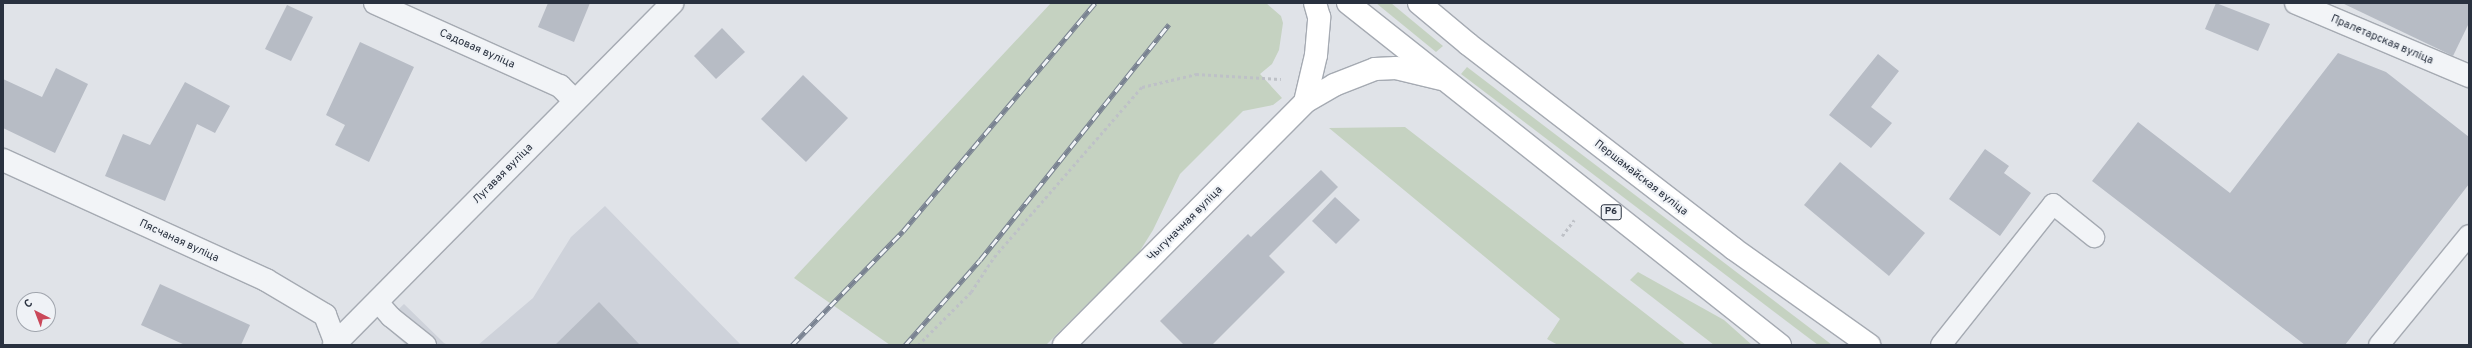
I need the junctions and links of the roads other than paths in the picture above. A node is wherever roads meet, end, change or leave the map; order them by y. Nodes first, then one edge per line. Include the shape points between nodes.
1 (375, 3) edge
2 (672, 3) edge
3 (1315, 3) edge
4 (1348, 3) edge
5 (1419, 3) edge
6 (2296, 3) edge
7 (2469, 76) edge
8 (1441, 79) junction
9 (575, 101) junction
10 (1305, 102) junction
11 (3, 160) edge
12 (2469, 235) edge
13 (2094, 237) dead end
14 (377, 301) junction
15 (335, 344) edge
16 (426, 345) edge
17 (1064, 345) edge
18 (1780, 345) edge
19 (1869, 345) edge
20 (1941, 345) edge
21 (2379, 345) edge

1 - 9 street, Садовая вуліца via 560,86
2 - 9 street, Лугавая вуліца
3 - 10 main road via 1319,17 1316,56
4 - 8 main road, Р6
5 - 19 main road, Першамайская вуліца via 1474,49 1734,249
6 - 7 street, Пралетарская вуліца
8 - 10 main road, Чыгуначная вуліца via 1396,68 1375,68 1334,85
8 - 18 main road, Р6
9 - 14 street, Лугавая вуліца
10 - 17 main road, Чыгуначная вуліца
11 - 15 street, Пясчаная вуліца via 266,280 325,315
12 - 21 lane
13 - 20 lane via 2053,204
14 - 15 street, Лугавая вуліца
14 - 16 lane via 391,317

